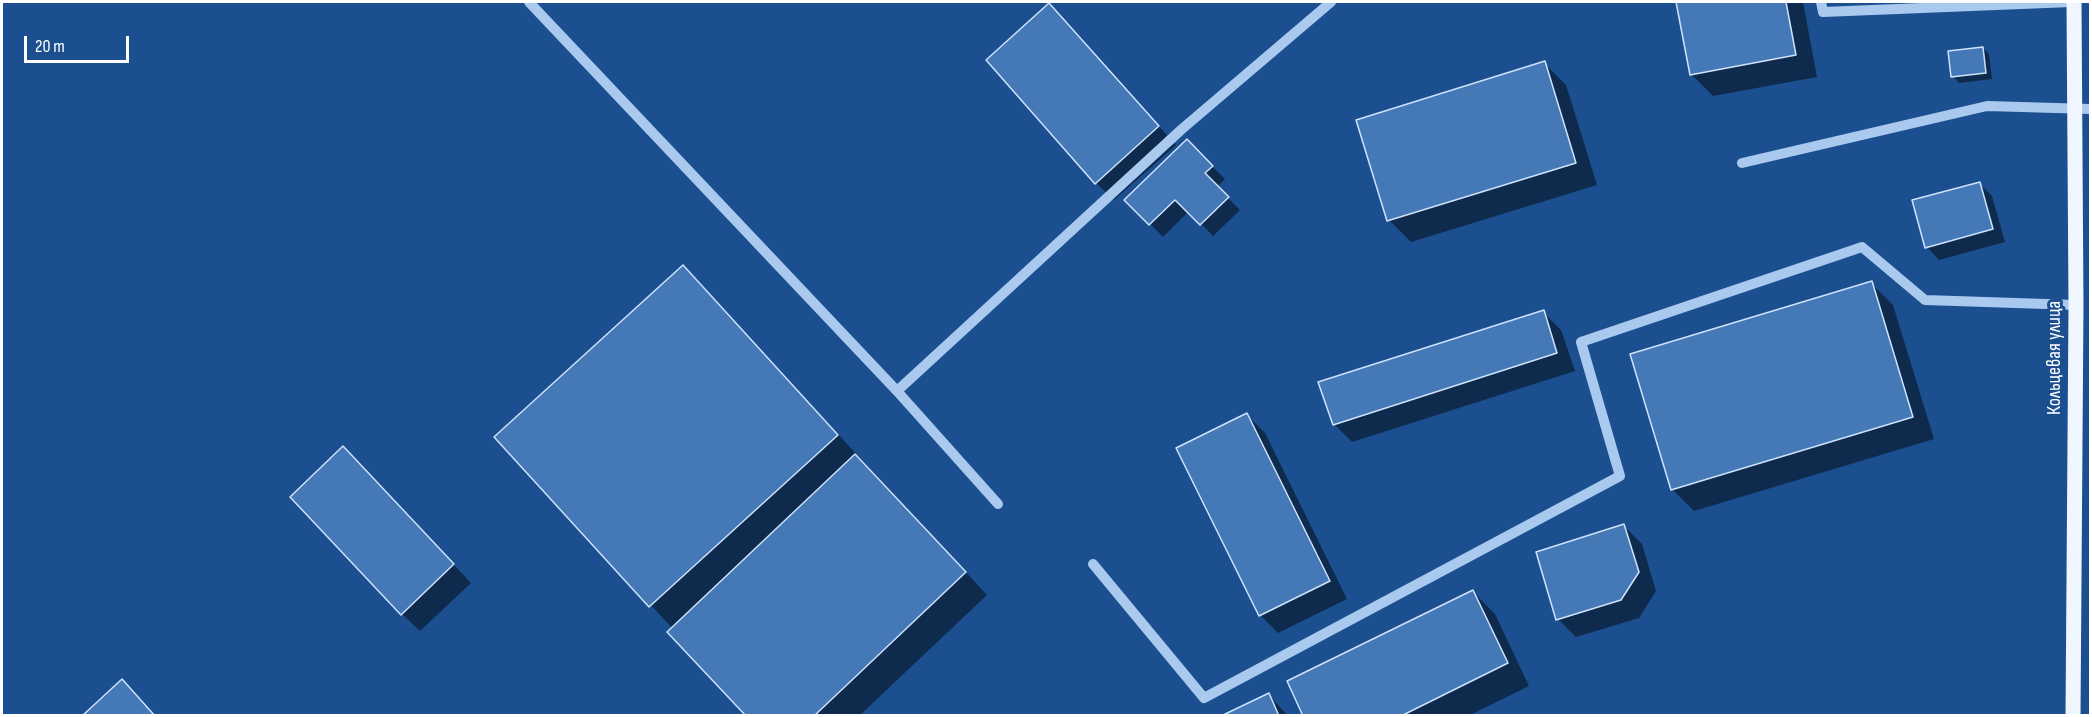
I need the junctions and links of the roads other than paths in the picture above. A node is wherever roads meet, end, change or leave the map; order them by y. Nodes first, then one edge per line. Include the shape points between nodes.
1 (529, 2) edge
2 (1331, 2) edge
3 (1821, 2) edge
4 (2073, 2) edge
5 (2073, 110) junction
6 (2091, 110) edge
7 (1742, 162) dead end
8 (2076, 305) junction
9 (897, 391) junction
10 (998, 504) dead end
11 (1093, 564) dead end
12 (2073, 716) edge

1 - 9 lane
2 - 9 lane via 1182,129
3 - 4 lane via 1823,12
4 - 5 main road, Кольцевая улица
5 - 6 lane
5 - 7 lane via 1987,106
5 - 8 main road, Кольцевая улица
8 - 11 lane via 1925,300 1862,247 1581,342 1620,476 1204,698
8 - 12 main road, Кольцевая улица
9 - 10 lane

